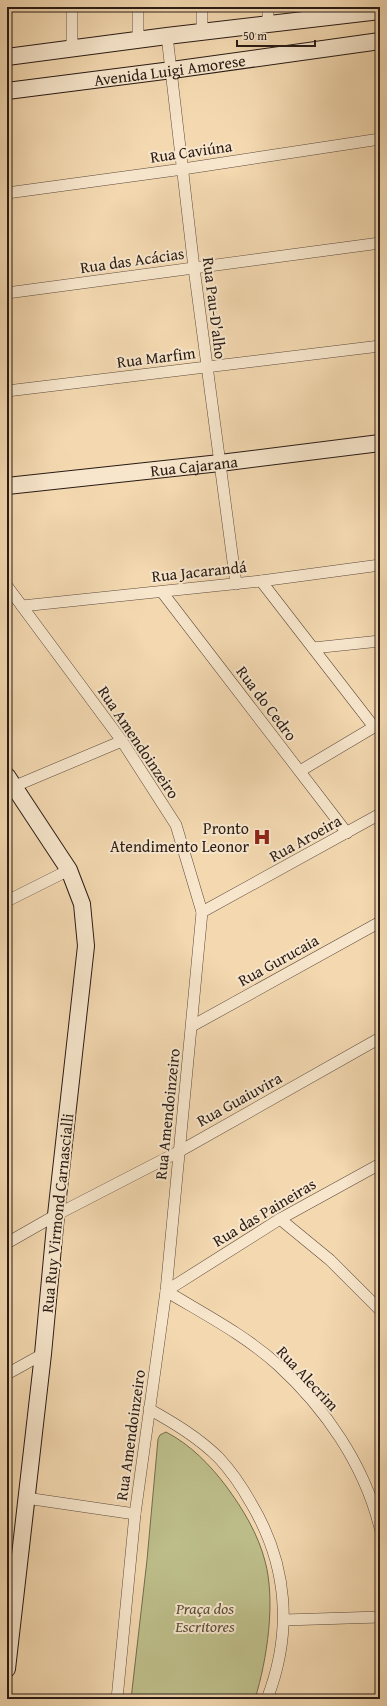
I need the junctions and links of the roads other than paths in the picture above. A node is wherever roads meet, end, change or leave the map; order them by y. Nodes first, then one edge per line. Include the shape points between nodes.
1 (72, 7) edge
2 (138, 7) edge
3 (202, 7) edge
4 (268, 7) edge
5 (380, 11) edge
6 (268, 24) junction
7 (202, 32) junction
8 (167, 36) junction
9 (138, 40) junction
10 (380, 41) edge
11 (72, 49) junction
12 (7, 58) edge
13 (172, 70) junction
14 (7, 91) edge
15 (380, 138) edge
16 (183, 169) junction
17 (7, 193) edge
18 (380, 243) edge
19 (194, 268) junction
20 (7, 293) edge
21 (380, 346) edge
22 (207, 366) junction
23 (7, 391) edge
24 (380, 443) edge
25 (220, 463) junction
26 (7, 486) edge
27 (380, 565) edge
28 (261, 581) junction
29 (236, 584) junction
30 (7, 586) edge
31 (162, 592) junction
32 (22, 606) junction
33 (380, 641) edge
34 (313, 648) junction
35 (377, 726) edge
36 (122, 742) junction
37 (300, 771) junction
38 (10, 784) edge
39 (380, 814) edge
40 (347, 833) junction
41 (69, 870) junction
42 (7, 901) edge
43 (202, 912) junction
44 (380, 922) edge
45 (192, 1026) junction
46 (380, 1038) edge
47 (180, 1151) junction
48 (380, 1164) edge
49 (56, 1215) junction
50 (280, 1219) junction
51 (7, 1243) edge
52 (166, 1291) junction
53 (380, 1310) edge
54 (43, 1354) junction
55 (7, 1374) edge
56 (149, 1410) junction
57 (26, 1498) junction
58 (135, 1514) junction
59 (380, 1528) edge
60 (13, 1563) edge
61 (380, 1617) edge
62 (284, 1620) junction
63 (7, 1669) edge
64 (117, 1699) edge
65 (267, 1699) edge

1 - 11 street
2 - 9 street
3 - 7 street
4 - 6 street
5 - 6 street, Avenida Luigi Amorese
6 - 7 street, Avenida Luigi Amorese
7 - 8 street, Avenida Luigi Amorese
8 - 9 street, Avenida Luigi Amorese
8 - 13 street, Rua Pau-D'alho
9 - 11 street, Avenida Luigi Amorese
10 - 13 street, Avenida Luigi Amorese
11 - 12 street, Avenida Luigi Amorese
13 - 14 street, Avenida Luigi Amorese
13 - 16 street, Rua Pau-D'alho
15 - 16 street, Rua Caviúna
16 - 17 street, Rua Caviúna
16 - 19 street, Rua Pau-D'alho
18 - 19 street, Rua das Acácias
19 - 20 street, Rua das Acácias
19 - 22 street, Rua Pau-D'alho
21 - 22 street, Rua Marfim
22 - 23 street, Rua Marfim
22 - 25 street, Rua Pau-D'alho
24 - 25 street, Rua Cajarana
25 - 26 street, Rua Cajarana
25 - 29 street, Rua Pau-D'alho
27 - 28 street, Rua Jacarandá
28 - 29 street, Rua Jacarandá
28 - 34 street
29 - 31 street, Rua Jacarandá
30 - 32 street, Rua Amendoinzeiro
31 - 32 street, Rua Jacarandá
31 - 37 street, Rua do Cedro
32 - 36 street, Rua Amendoinzeiro
33 - 34 street
34 - 35 street
35 - 37 street
36 - 38 street
36 - 43 street, Rua Amendoinzeiro via 176,825
37 - 40 street, Rua do Cedro
38 - 41 street, Rua Ruy Virmond Carnascialli
39 - 40 street, Rua Aroeira
40 - 43 street, Rua Aroeira
41 - 42 street
41 - 49 street, Rua Ruy Virmond Carnascialli via 82,904 86,946
43 - 45 street, Rua Amendoinzeiro
44 - 45 street, Rua Gurucaia
45 - 47 street, Rua Amendoinzeiro
46 - 47 street, Rua Guaiuvira
47 - 49 street, Rua Guaiuvira
47 - 52 street, Rua Amendoinzeiro
48 - 50 street, Rua das Paineiras
49 - 51 street, Rua Guaiuvira
49 - 54 street, Rua Ruy Virmond Carnascialli
50 - 52 street, Rua das Paineiras
50 - 53 street via 330,1260
52 - 56 street, Rua Amendoinzeiro
52 - 59 street, Rua Alecrim via 219,1322 264,1354 321,1411 341,1439 372,1500
54 - 55 street
54 - 57 street, Rua Ruy Virmond Carnascialli
56 - 58 street, Rua Amendoinzeiro
56 - 62 street via 180,1427 204,1445 228,1468 243,1490 265,1527 271,1543 282,1590
57 - 58 street
57 - 60 street, Rua Ruy Virmond Carnascialli
58 - 64 street, Rua Amendoinzeiro
60 - 63 street, Rua Ruy Virmond Carnascialli
61 - 62 street
62 - 65 street via 277,1672

